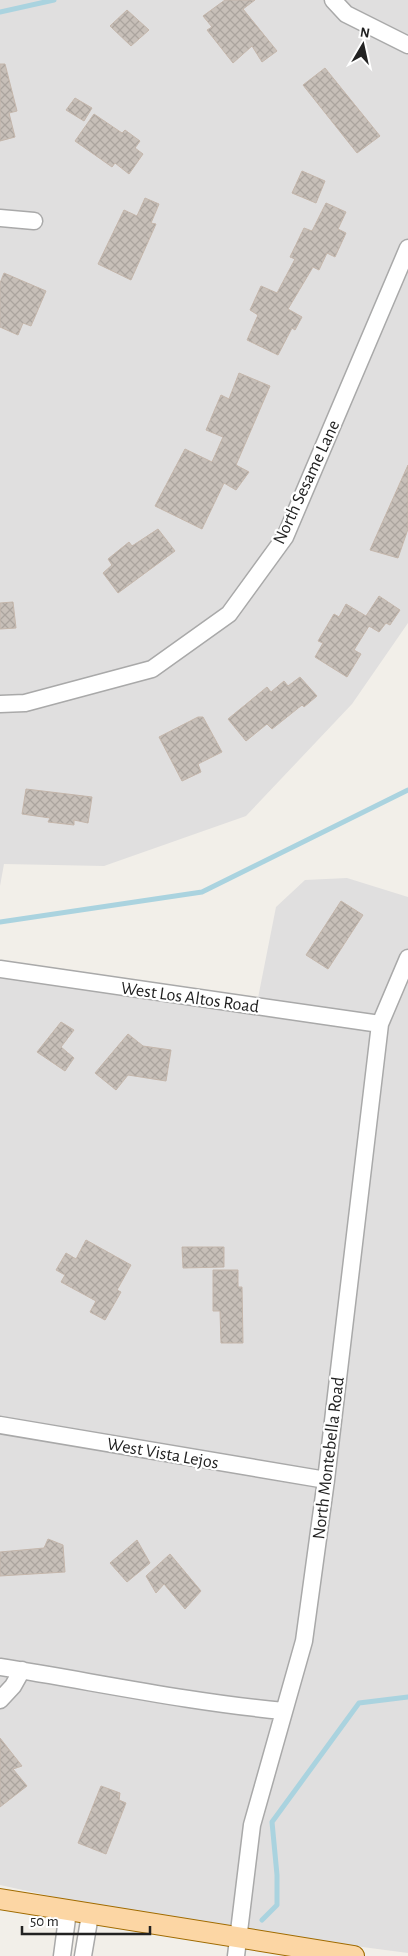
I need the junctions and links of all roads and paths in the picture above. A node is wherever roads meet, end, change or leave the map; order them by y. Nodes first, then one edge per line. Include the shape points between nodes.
1 (332, 0) edge
2 (408, 45) edge
3 (0, 218) edge
4 (34, 221) dead end
5 (408, 248) edge
6 (0, 704) edge
7 (408, 958) edge
8 (0, 970) edge
9 (380, 1024) junction
10 (0, 1425) edge
11 (326, 1480) junction
12 (0, 1667) edge
13 (22, 1670) junction
14 (0, 1700) edge
15 (284, 1711) junction
16 (0, 1900) edge
17 (68, 1911) junction
18 (90, 1915) junction
19 (237, 1947) edge
20 (62, 1956) edge
21 (83, 1956) edge
22 (354, 1956) edge

1 - 2 street via 346,14
3 - 4 street
5 - 6 street, North Sesame Lane via 285,537 228,614 152,669 25,703
7 - 9 street, North Montebella Road
8 - 9 street, West Los Altos Road
9 - 11 street, North Montebella Road
10 - 11 street, West Vista Lejos
11 - 15 street, North Montebella Road via 304,1641
12 - 13 street
13 - 14 street
13 - 15 street via 148,1694
15 - 19 street, North Montebella Road via 252,1825
16 - 17 main road
17 - 18 main road
17 - 20 street
18 - 19 main road
18 - 21 street
19 - 22 main road

